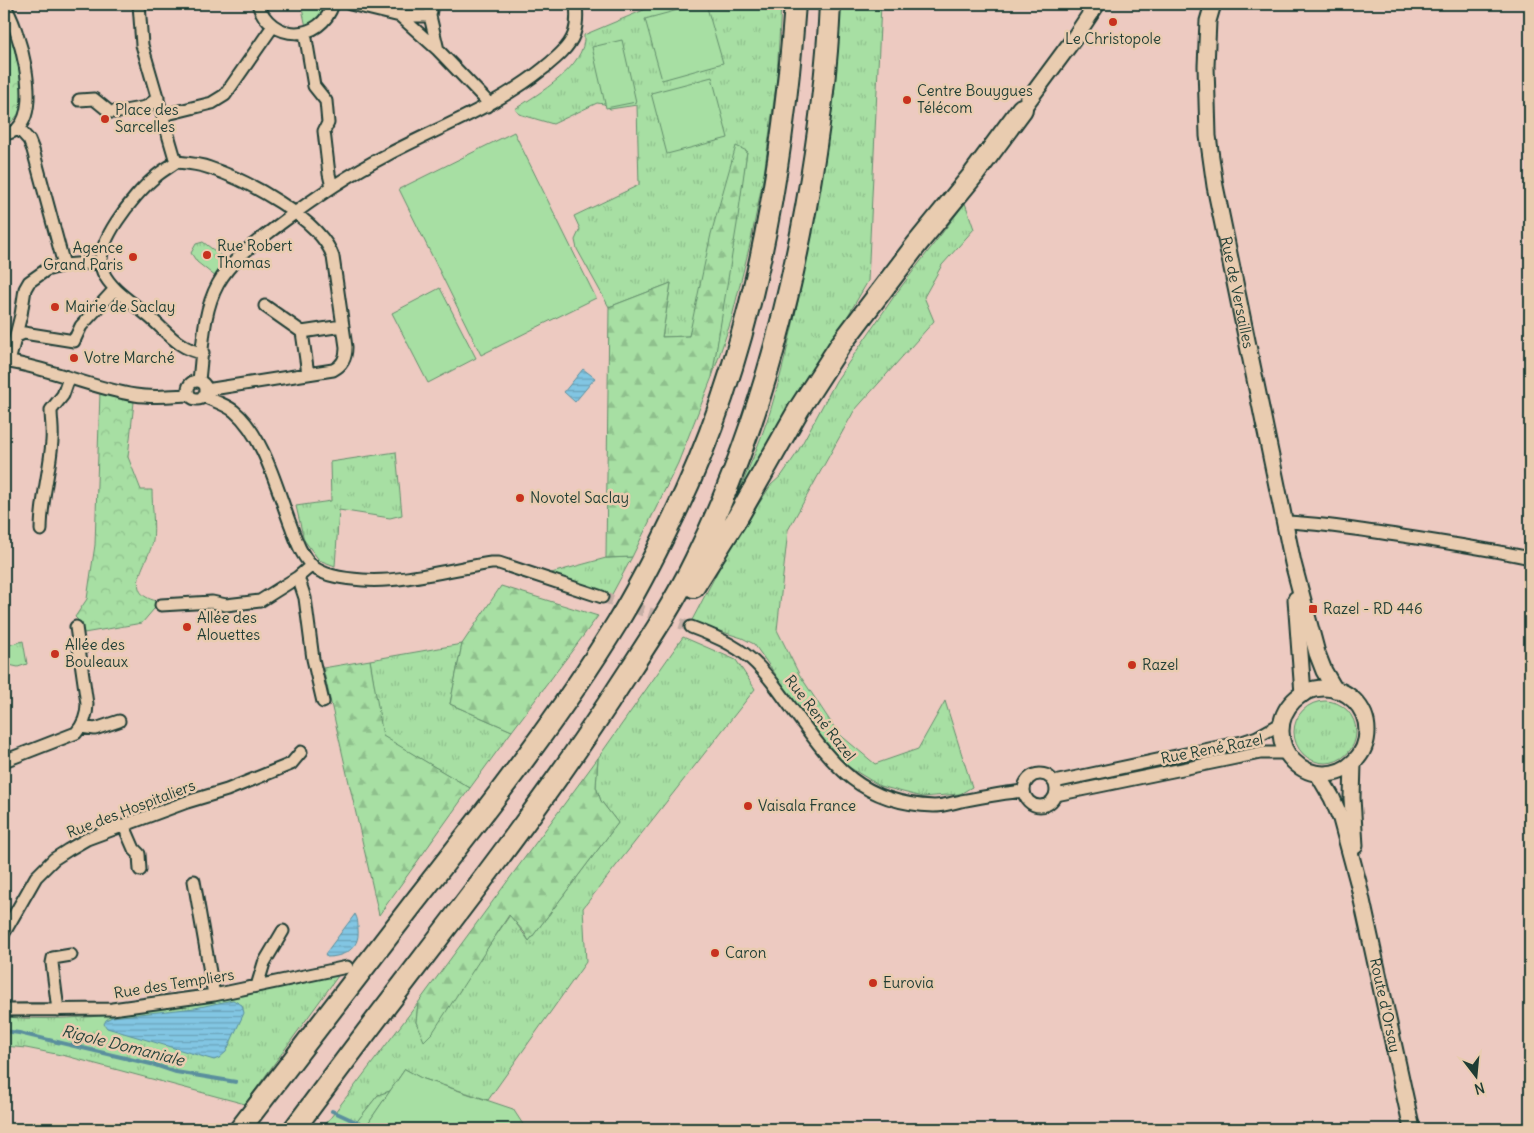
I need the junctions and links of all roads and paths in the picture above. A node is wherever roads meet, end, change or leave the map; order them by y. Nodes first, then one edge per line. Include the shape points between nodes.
1 (139, 4) edge
2 (258, 4) edge
3 (333, 4) edge
4 (350, 4) edge
5 (432, 4) edge
6 (576, 4) edge
7 (795, 4) edge
8 (830, 4) edge
9 (1097, 4) edge
10 (1203, 4) edge
11 (1213, 4) edge
12 (4, 5) edge
13 (400, 16) junction
14 (430, 16) junction
15 (1208, 21) junction
16 (273, 26) junction
17 (305, 33) junction
18 (438, 50) junction
19 (158, 98) junction
20 (79, 100) dead end
21 (488, 106) junction
22 (1024, 106) joint
23 (162, 115) junction
24 (18, 128) junction
25 (4, 135) edge
26 (176, 162) junction
27 (332, 187) junction
28 (296, 212) junction
29 (101, 262) junction
30 (64, 265) junction
31 (115, 289) junction
32 (265, 306) dead end
33 (342, 326) junction
34 (302, 332) junction
35 (17, 336) junction
36 (203, 353) junction
37 (6, 361) edge
38 (308, 374) junction
39 (69, 378) junction
40 (199, 380) junction
41 (205, 393) junction
42 (188, 395) junction
43 (1285, 522) junction
44 (41, 530) dead end
45 (1530, 558) edge
46 (1293, 563) junction
47 (312, 565) junction
48 (298, 577) junction
49 (602, 597) tunnel mouth
50 (161, 605) dead end
51 (76, 627) dead end
52 (658, 627) junction
53 (691, 627) tunnel mouth
54 (1334, 690) junction
55 (1303, 694) junction
56 (323, 702) dead end
57 (119, 721) dead end
58 (1282, 723) junction
59 (81, 727) junction
60 (301, 752) dead end
61 (1287, 753) junction
62 (4, 761) edge
63 (1353, 763) junction
64 (1318, 774) junction
65 (1054, 782) junction
66 (1024, 791) junction
67 (1056, 795) junction
68 (124, 826) junction
69 (140, 870) dead end
70 (194, 881) dead end
71 (1358, 882) junction
72 (283, 932) dead end
73 (4, 933) edge
74 (71, 955) dead end
75 (347, 967) dead end
76 (257, 986) junction
77 (214, 995) junction
78 (4, 1010) edge
79 (58, 1010) junction
80 (240, 1129) edge
81 (294, 1129) edge
82 (1412, 1129) edge

1 - 19 street via 142,45
2 - 16 street
3 - 17 street via 323,23
4 - 13 street
5 - 14 street
6 - 21 street via 576,23 566,47 532,78
7 - 80 highway via 779,158 757,278 724,392 669,526 618,622 550,722
8 - 52 highway via 814,159 779,334 753,421 728,488 695,560
9 - 22 main road
10 - 15 main road, Rue de Versailles
11 - 15 main road, Rue de Versailles
12 - 24 street via 15,26 25,66 28,104
13 - 14 street
13 - 18 street
14 - 18 street
15 - 43 main road, Rue de Versailles via 1207,111 1215,186
16 - 17 street
16 - 23 street via 225,95 212,102
17 - 27 street via 314,86 326,101 328,123 324,131
18 - 21 street
19 - 20 street via 146,107 119,112 110,112 94,99
19 - 23 street
21 - 27 street via 384,156
22 - 52 highway via 841,344 679,611
23 - 26 street
24 - 25 street
24 - 30 street via 33,150
26 - 28 street via 212,169
26 - 29 street via 145,187 109,233
27 - 28 street
28 - 33 street via 331,250
28 - 36 street via 234,260 218,283 206,320
29 - 30 street
29 - 31 street via 102,271
30 - 35 street via 46,270 29,282
31 - 35 street via 81,326 74,341 24,332
31 - 36 street via 179,344 190,351
32 - 34 street
33 - 34 street
33 - 38 street via 346,354 342,363 333,370
34 - 38 street
35 - 37 street
36 - 40 street
37 - 39 street
38 - 41 street
39 - 42 street via 135,395
39 - 44 street via 64,395 51,410 52,442
40 - 41 street via 204,384
40 - 42 street via 188,386
41 - 42 street via 196,399
41 - 47 street via 233,410 250,430 269,467 298,544
43 - 45 street via 1397,535
43 - 46 main road, Rue de Versailles
46 - 54 main road, Rue de Versailles via 1317,653
46 - 55 main road, Rue de Versailles
47 - 48 street
47 - 49 street via 335,576 377,581 499,563
48 - 50 street via 253,603
48 - 56 street via 305,598
51 - 59 street via 87,704
52 - 81 highway via 568,765
53 - 66 street, Rue René Razel via 741,651 752,660 768,676 835,764 852,780 876,794 906,803 937,806
54 - 55 main road via 1324,688
54 - 63 main road via 1354,701 1365,721 1365,744
55 - 58 main road via 1293,702
57 - 59 street via 96,729
58 - 61 main road via 1281,733
58 - 65 street, Rue René Razel via 1257,738 1242,742
59 - 62 street via 76,733
60 - 68 street, Rue des Hospitaliers via 291,764
61 - 64 main road via 1300,767
61 - 67 street, Rue René Razel via 1260,753
63 - 64 main road via 1330,774
63 - 71 main road, Route d'Orsay
64 - 71 main road, Route d'Orsay via 1341,819
65 - 66 street, Rue René Razel via 1043,774 1035,775 1028,780
65 - 67 street
66 - 67 street, Rue René Razel via 1028,801 1037,806 1047,805
68 - 69 street via 139,854
68 - 73 street, Rue des Hospitaliers via 81,842 54,859 36,877
70 - 77 street
71 - 82 main road, Route d'Orsay
72 - 76 street via 264,963
74 - 79 street via 53,958 52,962
75 - 76 street, Rue des Templiers
76 - 77 street, Rue des Templiers
77 - 79 street, Rue des Templiers via 112,1010
78 - 79 street, Rue des Templiers

